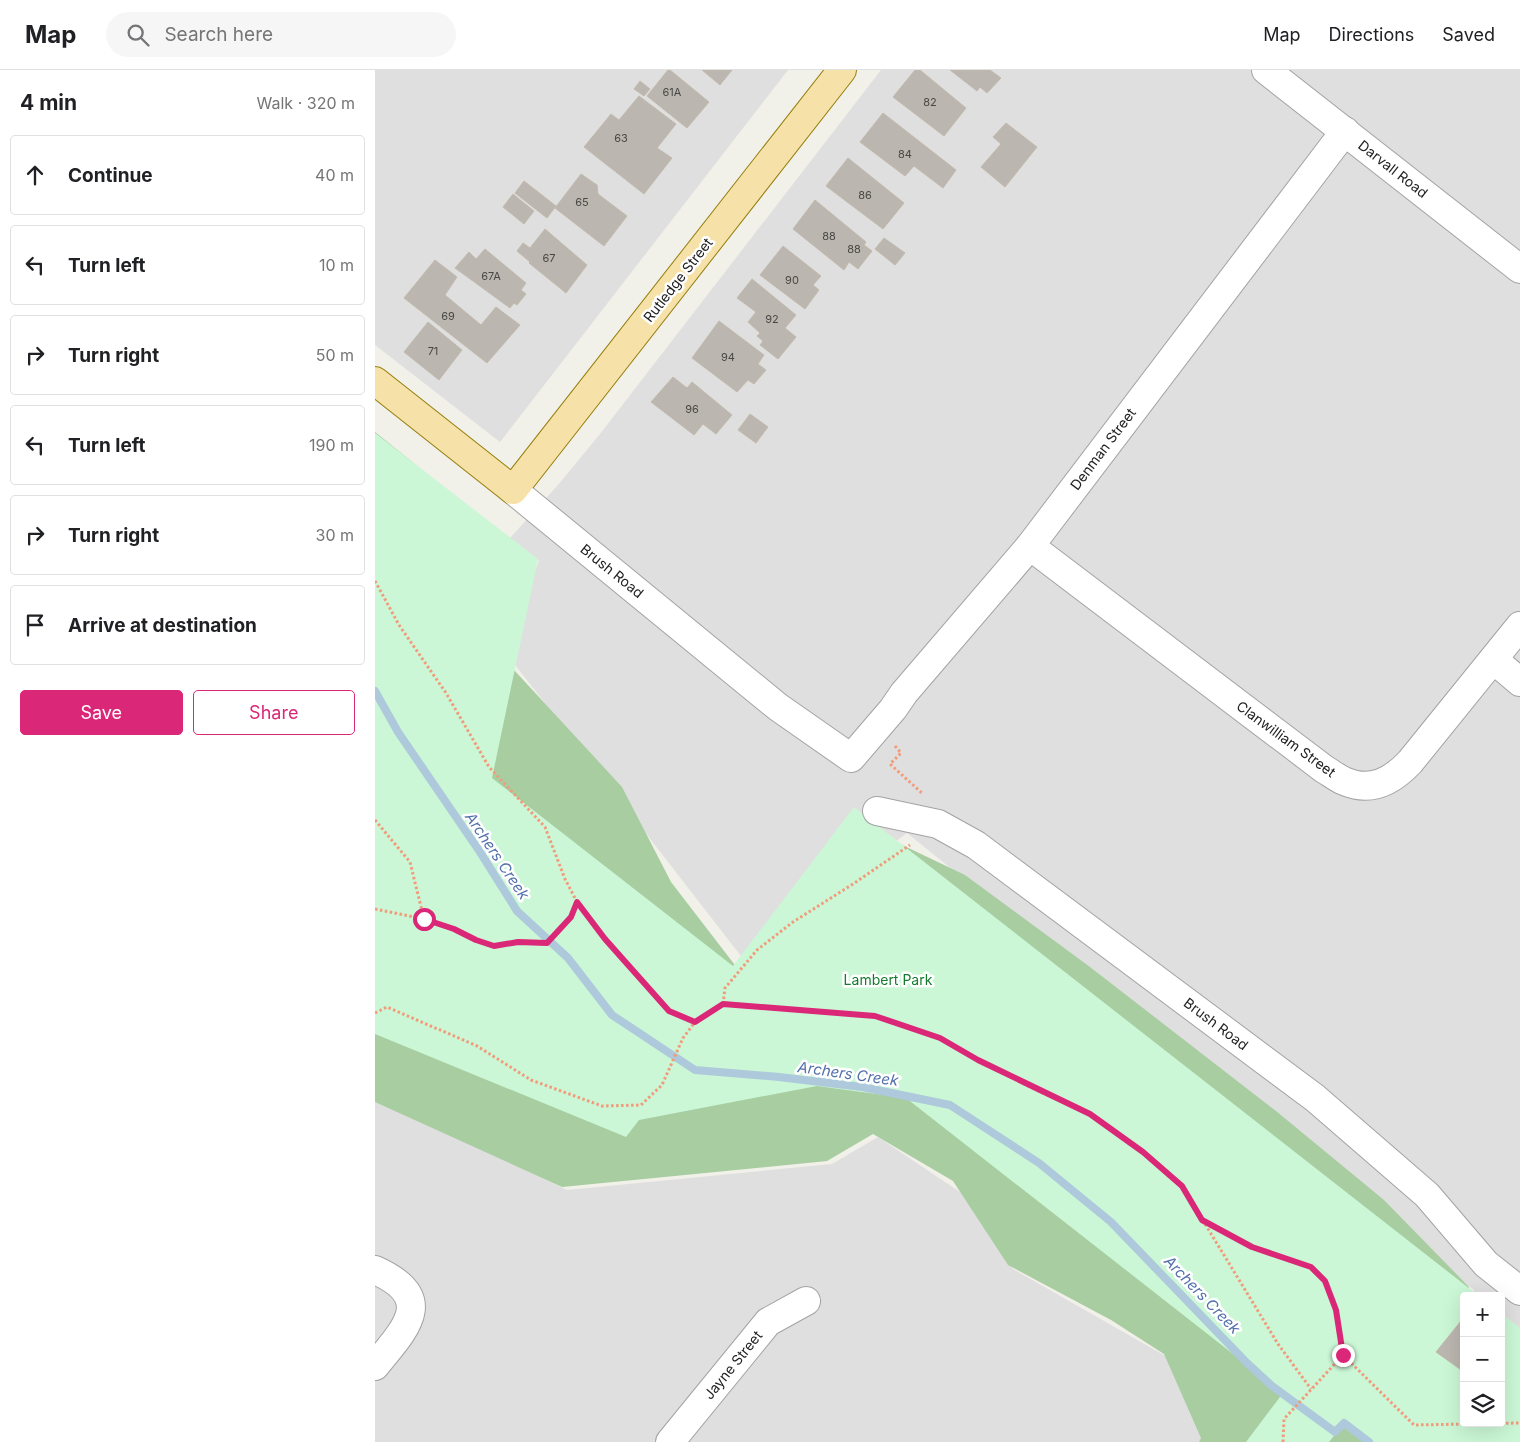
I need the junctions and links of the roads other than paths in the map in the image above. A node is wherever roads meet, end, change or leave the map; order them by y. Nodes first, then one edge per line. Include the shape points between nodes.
1 (842, 70) edge
2 (1266, 70) edge
3 (1345, 131) junction
4 (1520, 269) edge
5 (375, 382) edge
6 (513, 490) junction
7 (1030, 546) junction
8 (1520, 626) edge
9 (1494, 660) junction
10 (1520, 682) edge
11 (851, 758) joint
12 (877, 812) dead end
13 (375, 1270) edge
14 (1520, 1291) edge
15 (806, 1301) dead end
16 (375, 1366) edge
17 (670, 1442) edge

1 - 6 main road, Rutledge Street
2 - 3 street, Darvall Road
3 - 4 street, Darvall Road
3 - 7 street, Denman Street
5 - 6 main road, Brush Road
6 - 11 street, Brush Road via 778,707
7 - 9 street, Clanwilliam Street via 1317,763 1344,781 1364,786 1382,783 1397,775
7 - 11 street, Denman Street
8 - 9 street, Clanwilliam Street
9 - 10 street
12 - 14 street, Brush Road via 938,824 976,845 1315,1098 1427,1196 1487,1264
13 - 16 street via 402,1286 412,1308 408,1324
15 - 17 street, Jayne Street via 768,1322

